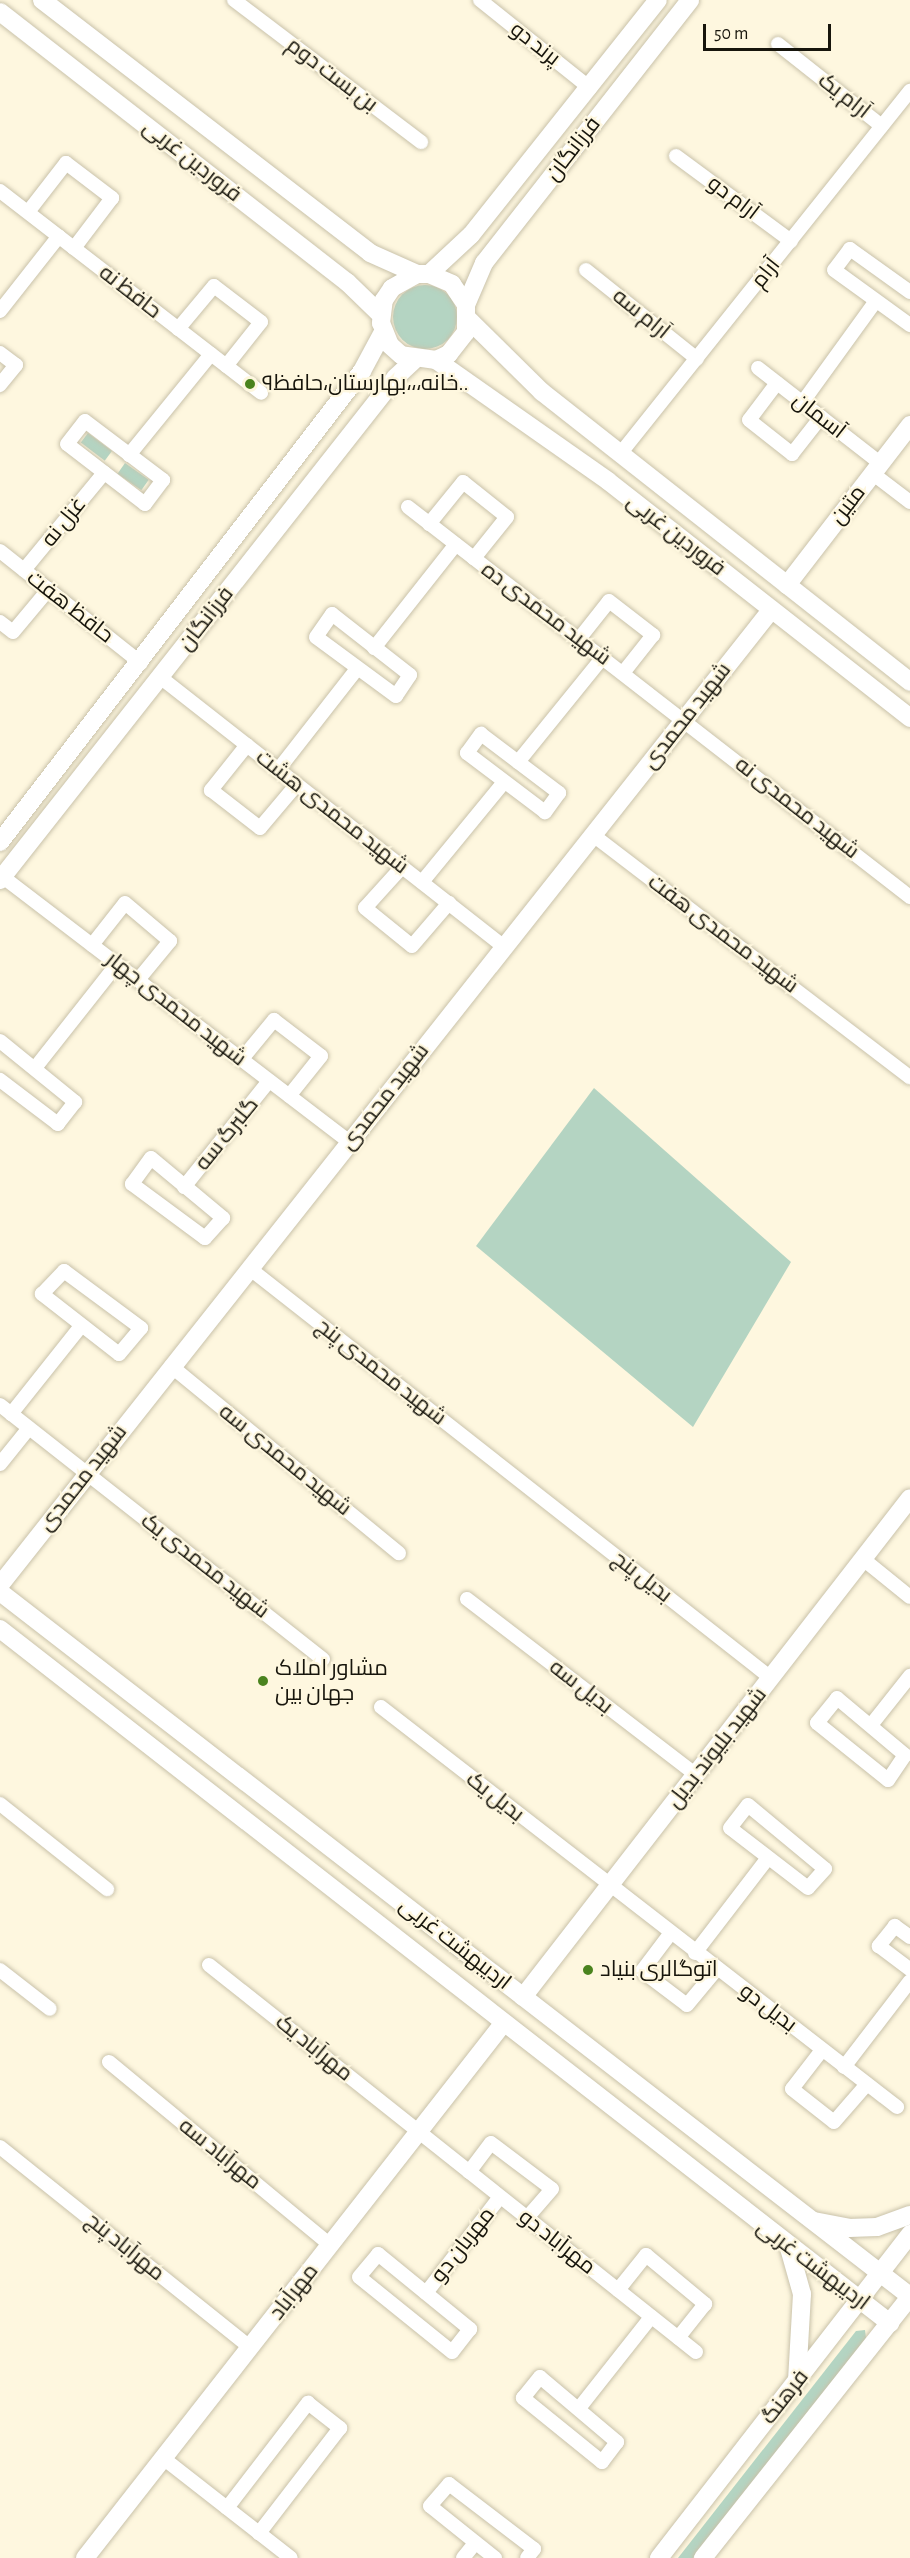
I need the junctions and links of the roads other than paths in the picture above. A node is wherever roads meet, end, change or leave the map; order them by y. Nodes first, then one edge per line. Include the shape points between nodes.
1 (42, 0) edge
2 (480, 0) edge
3 (658, 0) edge
4 (690, 0) edge
5 (242, 2) edge
6 (0, 12) edge
7 (778, 44) dead end
8 (590, 88) junction
9 (910, 91) edge
10 (882, 126) junction
11 (421, 142) dead end
12 (676, 156) dead end
13 (0, 191) edge
14 (28, 212) junction
15 (59, 236) junction
16 (791, 241) junction
17 (74, 248) junction
18 (586, 270) dead end
19 (423, 274) junction
20 (910, 292) edge
21 (875, 302) junction
22 (0, 311) edge
23 (467, 312) junction
24 (382, 323) junction
25 (910, 325) edge
26 (178, 329) junction
27 (0, 353) edge
28 (211, 354) junction
29 (696, 359) junction
30 (414, 360) junction
31 (436, 360) junction
32 (226, 366) junction
33 (758, 369) dead end
34 (777, 383) junction
35 (0, 385) edge
36 (261, 393) dead end
37 (802, 403) junction
38 (820, 417) junction
39 (910, 425) edge
40 (129, 454) junction
41 (620, 454) junction
42 (876, 468) junction
43 (104, 473) junction
44 (910, 502) edge
45 (408, 507) dead end
46 (429, 524) junction
47 (456, 544) junction
48 (1, 554) edge
49 (474, 558) junction
50 (24, 570) junction
51 (787, 585) junction
52 (49, 590) junction
53 (771, 610) junction
54 (0, 622) edge
55 (579, 639) junction
56 (374, 648) junction
57 (603, 657) junction
58 (141, 663) junction
59 (357, 669) junction
60 (623, 673) junction
61 (160, 677) junction
62 (910, 682) edge
63 (910, 718) edge
64 (684, 720) junction
65 (247, 745) junction
66 (518, 762) junction
67 (278, 770) junction
68 (504, 782) junction
69 (297, 784) junction
70 (593, 835) junction
71 (0, 842) edge
72 (402, 867) junction
73 (1, 878) edge
74 (422, 882) junction
75 (910, 897) edge
76 (449, 903) junction
77 (92, 945) junction
78 (504, 947) junction
79 (117, 964) junction
80 (138, 980) junction
81 (0, 1041) edge
82 (242, 1060) junction
83 (35, 1068) junction
84 (910, 1077) edge
85 (0, 1080) edge
86 (269, 1081) junction
87 (289, 1096) junction
88 (349, 1142) junction
89 (184, 1187) junction
90 (249, 1268) junction
91 (81, 1326) junction
92 (171, 1366) junction
93 (5, 1410) edge
94 (29, 1428) junction
95 (0, 1464) edge
96 (87, 1473) junction
97 (514, 1477) joint
98 (910, 1498) edge
99 (399, 1554) dead end
100 (863, 1559) junction
101 (0, 1585) edge
102 (0, 1592) edge
103 (910, 1597) edge
104 (467, 1599) dead end
105 (0, 1629) edge
106 (323, 1659) dead end
107 (910, 1676) edge
108 (771, 1678) junction
109 (381, 1707) dead end
110 (871, 1725) junction
111 (696, 1775) junction
112 (259, 1793) junction
113 (0, 1804) edge
114 (240, 1818) junction
115 (767, 1859) junction
116 (609, 1887) junction
117 (107, 1889) dead end
118 (670, 1934) junction
119 (910, 1937) edge
120 (695, 1953) junction
121 (209, 1965) dead end
122 (717, 1969) junction
123 (0, 1970) edge
124 (910, 1970) edge
125 (910, 1981) edge
126 (523, 1997) junction
127 (50, 2009) dead end
128 (502, 2025) junction
129 (822, 2049) junction
130 (109, 2062) dead end
131 (844, 2067) junction
132 (867, 2084) junction
133 (897, 2107) dead end
134 (419, 2132) junction
135 (0, 2147) edge
136 (469, 2172) junction
137 (500, 2197) junction
138 (910, 2215) edge
139 (527, 2218) junction
140 (809, 2220) junction
141 (910, 2234) edge
142 (330, 2245) junction
143 (788, 2246) junction
144 (880, 2274) junction
145 (618, 2290) junction
146 (426, 2293) junction
147 (910, 2296) edge
148 (860, 2301) junction
149 (651, 2317) junction
150 (890, 2323) junction
151 (678, 2338) junction
152 (250, 2347) junction
153 (696, 2352) dead end
154 (797, 2382) junction
155 (580, 2407) junction
156 (164, 2458) junction
157 (227, 2508) junction
158 (259, 2533) junction
159 (475, 2543) junction
160 (86, 2558) edge
161 (291, 2558) edge
162 (463, 2558) edge
163 (495, 2558) edge
164 (527, 2558) edge
165 (659, 2558) edge
166 (703, 2558) edge

1 - 19 main road, فروردین غربی via 370,253
2 - 8 street, پرند دو
3 - 8 main road, فرزانگان
4 - 23 main road, فرزانگان via 484,262
5 - 11 street, بن بست دوم
6 - 24 main road, فروردین غربی via 347,282
7 - 10 street, آرام یک
8 - 19 main road, فرزانگان via 471,235
9 - 10 street, آرام
10 - 16 street, آرام
12 - 16 street, آرام دو
13 - 14 street, حافظ نه
14 - 15 street, حافظ نه
14 - 17 street via 66,163 112,198
15 - 17 street, حافظ نه
15 - 22 street
16 - 29 street, آرام
17 - 26 street, حافظ نه
18 - 29 street, آرام سه
19 - 23 main road via 452,284
19 - 24 main road via 392,288
20 - 21 street via 850,249 834,270
21 - 25 street
21 - 37 street
23 - 31 main road via 459,345
23 - 41 main road, فروردین غربی via 542,392
24 - 30 main road via 395,350
24 - 58 main road, فرزانگان via 362,371
26 - 28 street, حافظ نه
26 - 32 street via 214,286 261,322
27 - 35 street via 16,365
28 - 32 street, حافظ نه
28 - 40 street
29 - 41 street, آرام
30 - 31 main road
30 - 61 main road, فرزانگان via 396,377
31 - 53 main road, فروردین غربی via 608,482
32 - 36 street, حافظ نه
33 - 34 street, آسمان
34 - 37 street, آسمان
34 - 38 street via 749,420 792,454
37 - 38 street, آسمان
38 - 42 street, آسمان
39 - 42 main road, متین
40 - 43 street via 163,480 145,504
40 - 43 street via 85,421 67,444
41 - 51 main road, فروردین غربی
42 - 44 street, آسمان
42 - 51 main road, متین
43 - 50 street, غزل نه
45 - 46 street, شهید محمدی ده
46 - 47 street, شهید محمدی ده
46 - 49 street via 463,482 507,517
47 - 49 street, شهید محمدی ده
47 - 56 street
48 - 50 street, حافظ هفت
49 - 55 street, شهید محمدی ده
50 - 52 street, حافظ هفت
51 - 62 main road, فروردین غربی
52 - 54 street via 13,632
52 - 58 street, حافظ هفت
53 - 63 main road, فروردین غربی
53 - 64 main road, شهید محمدی
55 - 57 street, شهید محمدی ده
55 - 60 street via 609,601 653,635
56 - 59 street via 410,679 394,696
56 - 59 street via 332,614 315,633
57 - 60 street, شهید محمدی ده
57 - 66 street
58 - 71 main road, فرزانگان
59 - 67 street
60 - 64 street, شهید محمدی ده
61 - 65 street, شهید محمدی هشت
61 - 73 main road, فرزانگان
64 - 70 main road, شهید محمدی
64 - 75 street, شهید محمدی نه
65 - 67 street, شهید محمدی هشت
65 - 69 street via 211,790 260,828
66 - 68 street via 482,734 467,751
66 - 68 street via 559,795 543,813
67 - 69 street, شهید محمدی هشت
68 - 74 street
69 - 72 street, شهید محمدی هشت
70 - 78 main road, شهید محمدی
70 - 84 street, شهید محمدی هفت
72 - 74 street, شهید محمدی هشت
72 - 76 street via 365,909 412,946
73 - 77 street, شهید محمدی چهار
74 - 76 street, شهید محمدی هشت
76 - 78 street, شهید محمدی هشت
77 - 79 street, شهید محمدی چهار
77 - 80 street via 125,903 170,941
78 - 88 main road, شهید محمدی
79 - 80 street, شهید محمدی چهار
79 - 83 street
80 - 82 street, شهید محمدی چهار
81 - 83 street
82 - 86 street, شهید محمدی چهار
82 - 87 street via 274,1020 321,1056
83 - 85 street via 75,1102 58,1124
86 - 87 street, شهید محمدی چهار
86 - 89 street, گلبرگ سه
87 - 88 street, شهید محمدی چهار
88 - 90 main road, شهید محمدی
89 - 89 street via 152,1158 132,1184 205,1238 223,1218
90 - 92 main road, شهید محمدی
90 - 97 street, شهید محمدی پنج
91 - 91 street via 42,1294 64,1270 141,1328 119,1354
91 - 93 street
92 - 96 main road, شهید محمدی
92 - 99 street, شهید محمدی سه
93 - 94 street, شهید محمدی یک
94 - 95 street
94 - 96 street, شهید محمدی یک
96 - 101 main road, شهید محمدی
96 - 106 street, شهید محمدی یک
97 - 108 street, بدیل پنج
98 - 100 main road, شهید بلیوند بدیل
100 - 103 street
100 - 108 main road, شهید بلیوند بدیل
102 - 112 main road, اردیبهشت غربی
104 - 111 street, بدیل سه
105 - 114 main road, اردیبهشت غربی
107 - 110 street
108 - 111 main road, شهید بلیوند بدیل
109 - 116 street, بدیل یک
110 - 110 street via 837,1698 817,1723 888,1780 905,1755
111 - 116 main road, شهید بلیوند بدیل
112 - 114 main road
112 - 126 main road, اردیبهشت غربی
113 - 117 street
114 - 128 main road, اردیبهشت غربی
115 - 115 street via 730,1828 748,1805 825,1869 808,1888
115 - 120 street
116 - 118 street, بدیل دو
116 - 126 main road, شهید بلیوند بدیل
118 - 120 street, بدیل دو
118 - 122 street via 642,1971 687,2004
119 - 124 street via 896,1926 879,1946
120 - 122 street, بدیل دو
121 - 134 street, مهرآباد یک
122 - 129 street, بدیل دو
123 - 127 street
125 - 131 street
126 - 140 main road, اردیبهشت غربی
128 - 134 main road, مهرآباد
128 - 143 main road, اردیبهشت غربی
129 - 131 street, بدیل دو
129 - 132 street via 792,2089 834,2122
130 - 142 street, مهرآباد سه
131 - 132 street, بدیل دو
132 - 133 street, بدیل دو
134 - 136 street, مهرآباد دو
134 - 142 main road, مهرآباد
135 - 152 street, مهرآباد پنج
136 - 137 street, مهرآباد دو
136 - 139 street via 491,2143 552,2189
137 - 139 street, مهرآباد دو
137 - 146 street, مهربان دو
138 - 140 main road via 877,2227 849,2228
139 - 145 street, مهرآباد دو
140 - 144 main road, اردیبهشت غربی
141 - 144 main road, فرهنگ
142 - 152 main road, مهرآباد
143 - 148 main road, اردیبهشت غربی
143 - 154 main road via 802,2294
144 - 147 main road, اردیبهشت غربی
144 - 148 main road, فرهنگ
145 - 149 street, مهرآباد دو
145 - 151 street via 646,2255 705,2304
146 - 146 street via 378,2254 359,2277 452,2352 470,2329
147 - 150 main road, فرهنگ
148 - 150 main road, اردیبهشت غربی
148 - 154 main road, فرهنگ
149 - 151 street, مهرآباد دو
149 - 155 street
150 - 166 main road, فرهنگ
151 - 153 street, مهرآباد دو
152 - 156 main road, مهرآباد
154 - 165 main road, فرهنگ
155 - 155 street via 540,2378 523,2398 602,2462 617,2442
156 - 157 street
156 - 160 main road, مهرآباد
157 - 158 street
157 - 158 street via 308,2403 340,2428
158 - 161 street
159 - 162 street
159 - 163 street
159 - 164 street via 430,2506 448,2484 534,2549

